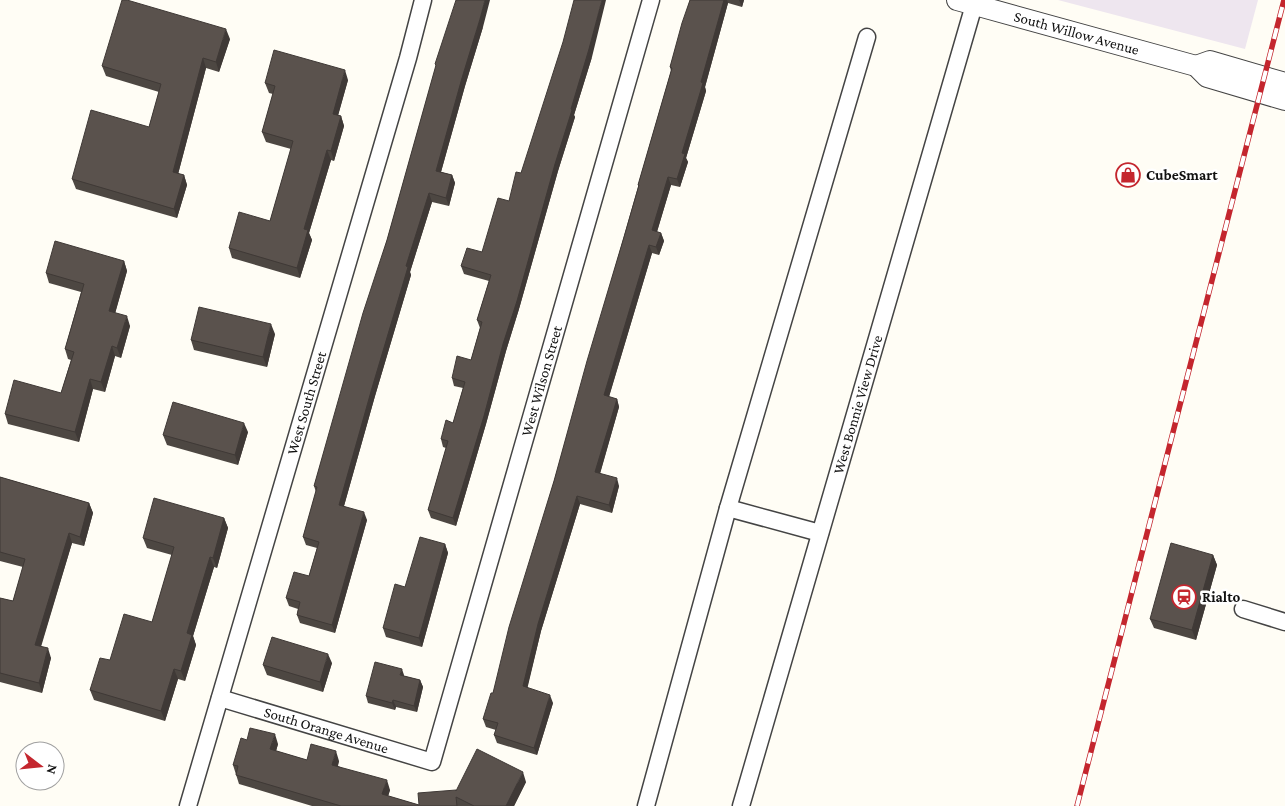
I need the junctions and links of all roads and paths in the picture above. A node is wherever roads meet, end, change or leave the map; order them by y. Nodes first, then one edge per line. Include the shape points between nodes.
1 (423, 0) edge
2 (651, 0) edge
3 (965, 2) edge
4 (867, 37) dead end
5 (1196, 66) junction
6 (1285, 82) edge
7 (1285, 100) edge
8 (728, 508) junction
9 (820, 532) junction
10 (1243, 609) dead end
11 (1285, 622) edge
12 (220, 698) junction
13 (432, 762) joint
14 (188, 806) edge
15 (646, 806) edge
16 (741, 806) edge

1 - 12 street, West South Street
2 - 13 street, West Wilson Street
3 - 5 street, South Willow Avenue
3 - 9 street, West Bonnie View Drive
4 - 8 street
5 - 6 street, South Willow Avenue via 1210,61
5 - 7 street, South Willow Avenue via 1207,77
8 - 9 street
8 - 15 street
9 - 16 street, West Bonnie View Drive
10 - 11 street
12 - 13 street, South Orange Avenue
12 - 14 street, West South Street

